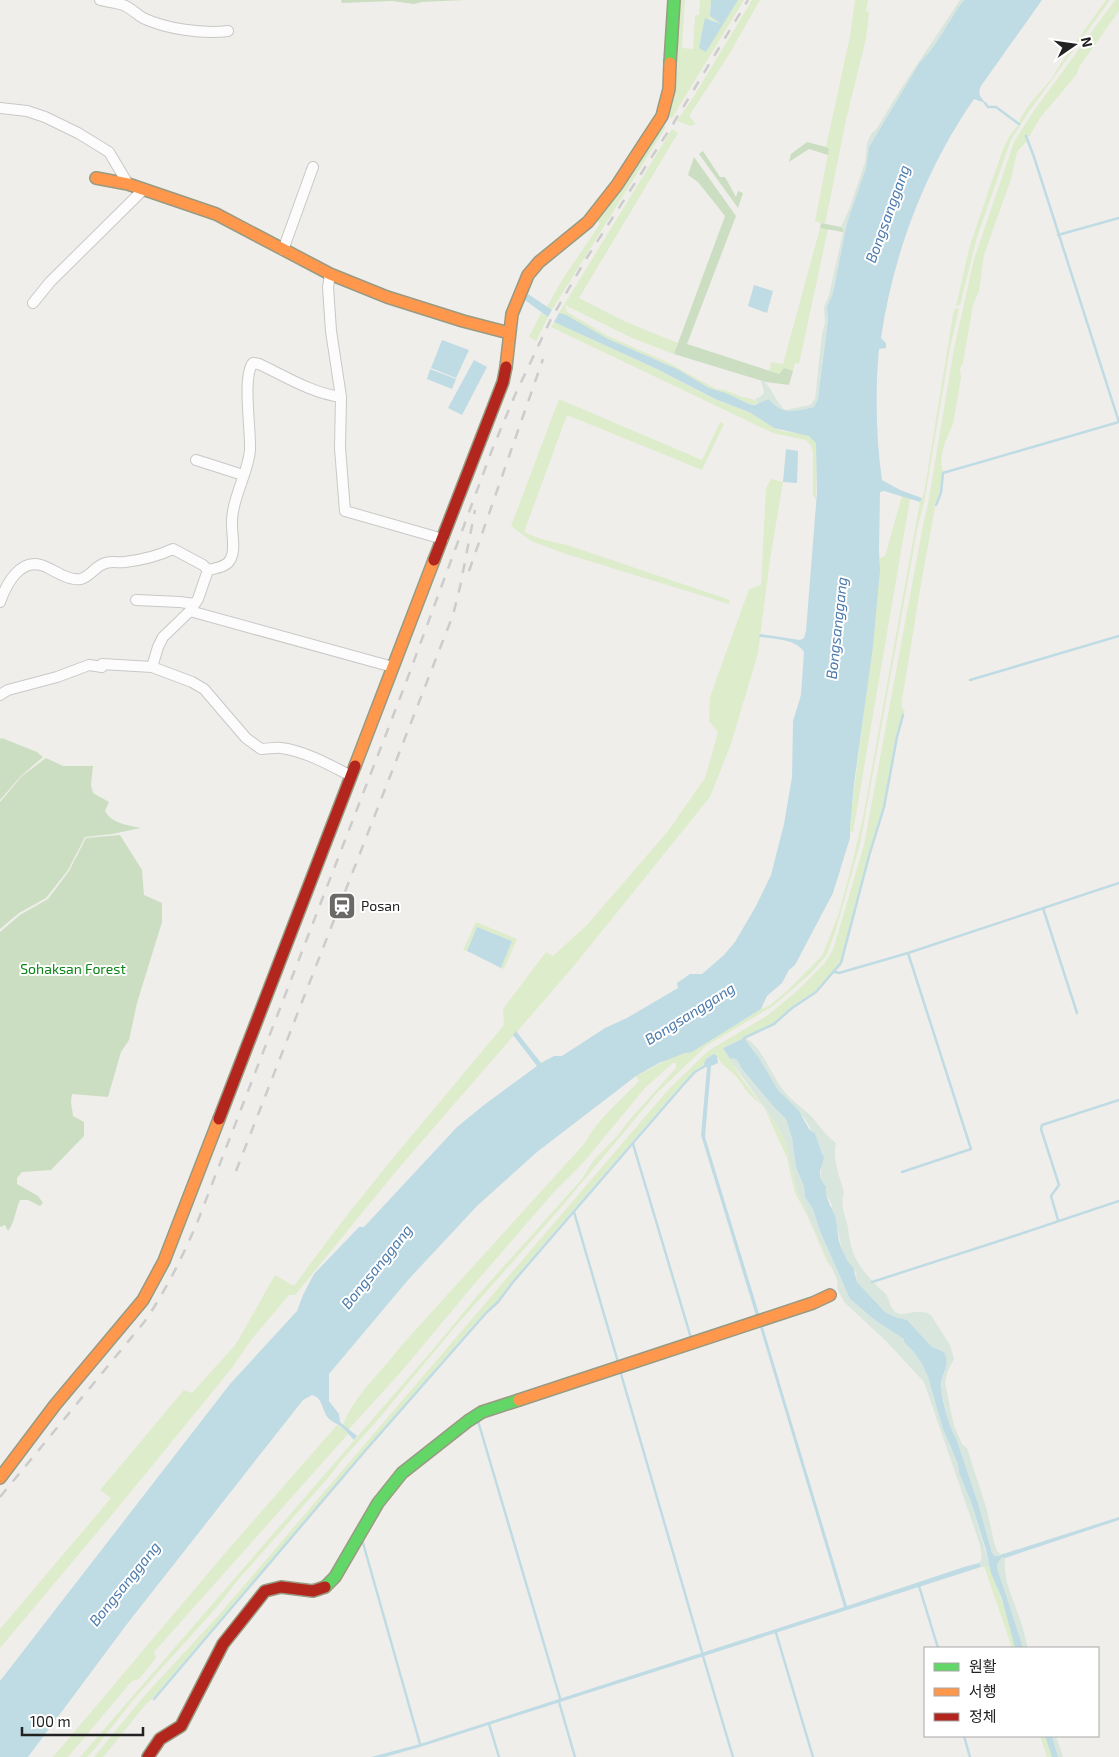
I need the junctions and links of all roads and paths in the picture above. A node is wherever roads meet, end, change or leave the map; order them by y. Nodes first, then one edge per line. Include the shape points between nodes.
1 (100, 0) edge
2 (674, 0) edge
3 (228, 31) dead end
4 (0, 108) edge
5 (313, 167) dead end
6 (96, 178) dead end
7 (128, 184) junction
8 (143, 190) junction
9 (283, 250) junction
10 (330, 274) junction
11 (33, 302) dead end
12 (509, 333) junction
13 (341, 397) junction
14 (196, 460) dead end
15 (243, 475) junction
16 (442, 539) junction
17 (208, 570) junction
18 (136, 600) dead end
19 (0, 602) edge
20 (192, 608) junction
21 (152, 667) junction
22 (393, 667) junction
23 (0, 695) edge
24 (351, 776) junction
25 (830, 1295) dead end
26 (0, 1478) edge
27 (148, 1757) edge

1 - 3 street via 124,5 157,23 191,30
2 - 12 main road via 669,89 662,116 617,185 588,222 539,262 528,276 512,314
4 - 7 street via 45,117 78,133 109,152
5 - 9 street
6 - 7 main road
7 - 8 main road
8 - 9 main road via 216,214
8 - 11 street
9 - 10 main road
10 - 12 main road via 386,297
10 - 13 street via 330,331
12 - 16 main road via 503,382
13 - 15 street via 326,395 253,363 249,367 247,389 250,450
13 - 16 street via 340,448 345,511
14 - 15 street
15 - 17 street via 234,504 231,559 225,565
16 - 22 main road
17 - 19 street via 173,549 151,558 105,563 79,579 30,564 17,572
17 - 20 street
18 - 20 street via 180,602
20 - 21 street via 163,637
20 - 22 street
21 - 23 street via 89,665
21 - 24 street via 204,689 246,738 261,749 280,747 294,751
22 - 24 main road
24 - 26 main road via 158,1273 143,1300 55,1405
25 - 27 main road via 482,1412 468,1420 402,1473 378,1503 327,1586 313,1591 281,1587 265,1591 224,1644 180,1729 157,1743

